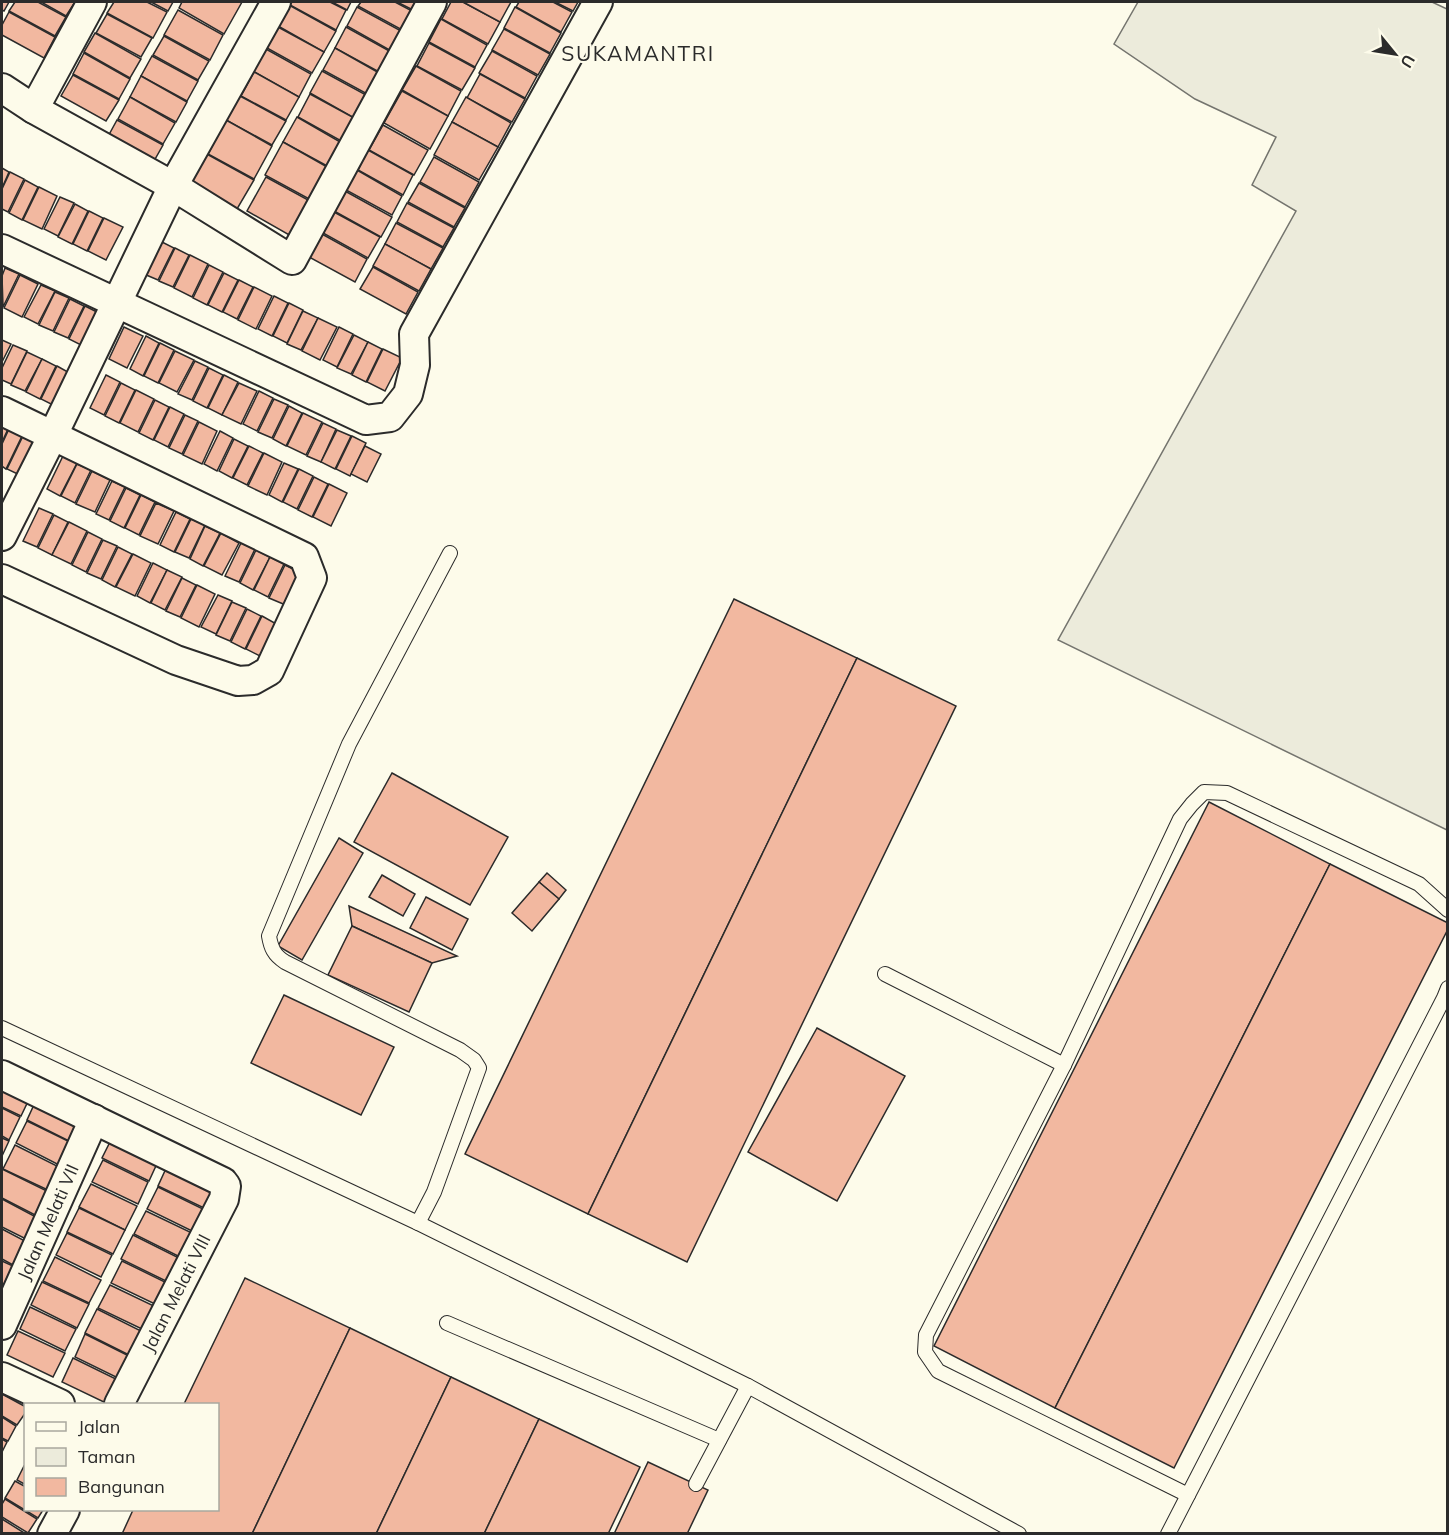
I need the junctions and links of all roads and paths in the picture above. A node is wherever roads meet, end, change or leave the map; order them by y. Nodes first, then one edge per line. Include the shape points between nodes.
1 (92, 2) edge
2 (276, 2) edge
3 (432, 2) edge
4 (598, 2) edge
5 (2, 87) edge
6 (34, 109) junction
7 (173, 186) junction
8 (2, 249) edge
9 (117, 304) junction
10 (2, 411) edge
11 (53, 435) junction
12 (2, 536) edge
13 (450, 553) dead end
14 (2, 579) edge
15 (1448, 910) edge
16 (885, 974) dead end
17 (1446, 995) edge
18 (2, 1028) edge
19 (1064, 1065) junction
20 (2, 1075) edge
21 (94, 1119) junction
22 (418, 1223) junction
23 (447, 1323) dead end
24 (2, 1325) edge
25 (2, 1377) edge
26 (748, 1386) junction
27 (58, 1403) edge
28 (120, 1403) edge
29 (719, 1440) junction
30 (696, 1484) dead end
31 (1188, 1495) junction
32 (63, 1511) edge
33 (52, 1533) edge
34 (1019, 1533) edge
35 (1168, 1533) edge

1 - 6 street
2 - 7 street
3 - 7 street via 292,260
4 - 9 street via 414,334 415,364 408,394 390,417 366,420
5 - 6 street
6 - 7 street
7 - 9 street
8 - 9 street
9 - 11 street
10 - 11 street
11 - 12 street
11 - 14 street via 304,557 312,578 269,671 253,680 238,681 176,660
13 - 22 lane via 349,744 269,936 271,948 285,962 460,1050 479,1068 434,1192
15 - 19 lane via 1419,884 1227,793 1204,792 1180,819
16 - 19 lane
17 - 31 lane
18 - 22 lane
19 - 31 lane via 926,1335 925,1352 938,1371
20 - 21 street
21 - 24 street, Jalan Melati VII
21 - 28 street, Jalan Melati VIII via 223,1182 226,1190
22 - 26 lane
23 - 29 lane
25 - 27 street
26 - 29 lane
26 - 34 lane
29 - 30 lane
31 - 35 lane
32 - 33 street

